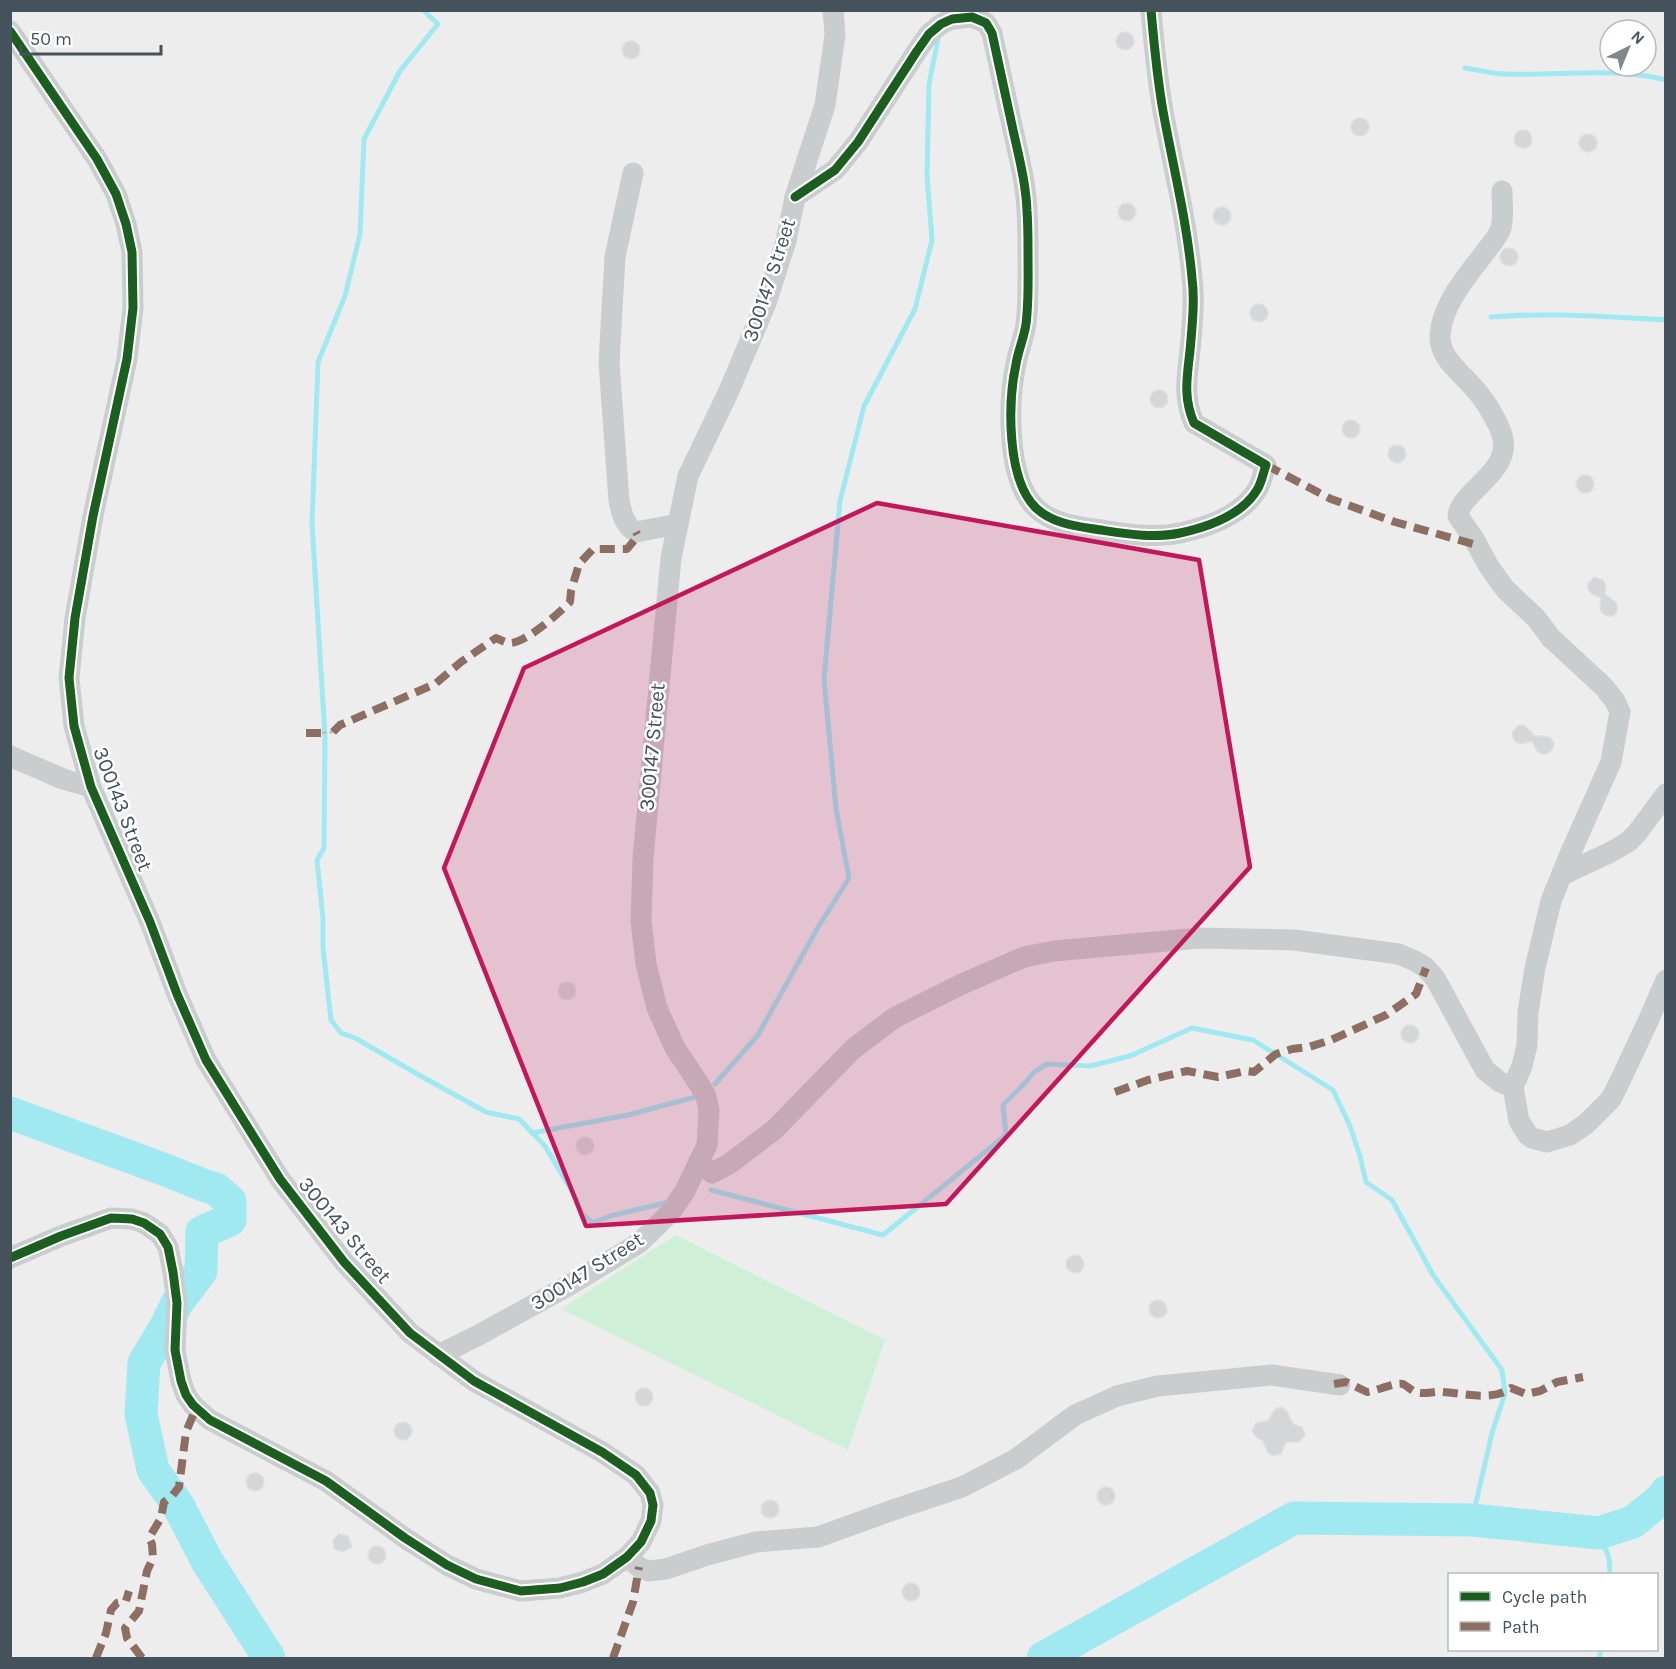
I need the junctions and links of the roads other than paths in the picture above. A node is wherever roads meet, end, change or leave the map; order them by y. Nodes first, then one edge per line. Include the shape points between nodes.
1 (833, 10) edge
2 (1151, 10) edge
3 (10, 31) edge
4 (633, 173) dead end
5 (1502, 191) dead end
6 (795, 197) junction
7 (678, 524) junction
8 (10, 756) edge
9 (91, 787) junction
10 (1665, 794) edge
11 (1562, 875) junction
12 (1665, 980) edge
13 (1513, 1087) junction
14 (699, 1162) junction
15 (10, 1258) edge
16 (438, 1355) junction
17 (1340, 1384) dead end
18 (627, 1557) junction

1 - 6 street, 300147 Street via 835,35 825,105
2 - 6 street via 1160,92 1192,280 1186,393 1189,411 1194,423 1266,465 1256,492 1224,519 1171,535 1132,535 1068,525 1036,508 1027,498 1012,449 1011,412 1016,365 1026,326 1027,209 994,42 986,23 972,17 952,19 929,34 858,142 835,170
3 - 9 street, 300143 Street via 102,168 116,194 132,252 133,308 128,359 89,538 69,678 74,726
4 - 7 street via 615,257 609,362 619,501 622,516 636,532
5 - 11 street via 1500,230 1450,304 1440,334 1449,362 1475,388 1503,438 1500,459 1461,507 1460,519 1505,589 1604,687 1620,712 1611,762
6 - 7 street, 300147 Street via 766,303 729,393 688,476
7 - 14 street, 300147 Street via 670,558 659,667 641,921 657,1008 675,1048 706,1096 707,1145
8 - 9 street
9 - 16 street, 300143 Street via 206,1060 280,1179 345,1262 410,1333
10 - 11 street via 1628,842
11 - 13 street via 1551,901 1535,968 1527,1045
12 - 13 street via 1611,1099 1586,1124 1554,1141 1532,1138 1519,1121
13 - 14 street via 1485,1070 1435,978 1417,962 1399,954 1294,940 1200,938 1054,951 1024,957 894,1018 852,1049 774,1130 729,1164 712,1173
14 - 16 street, 300147 Street via 686,1191 670,1213 639,1243
15 - 18 street, 300143 Street via 111,1218 144,1223 160,1234 168,1246 177,1303 175,1350 181,1381 193,1406 210,1420 326,1481 405,1538 476,1579 521,1591 560,1588 603,1574
16 - 18 street, 300143 Street via 474,1381 636,1475 650,1493 651,1521 641,1542
17 - 18 street via 1272,1375 1158,1386 1118,1396 1075,1415 1016,1459 962,1487 818,1538 756,1542 648,1571

